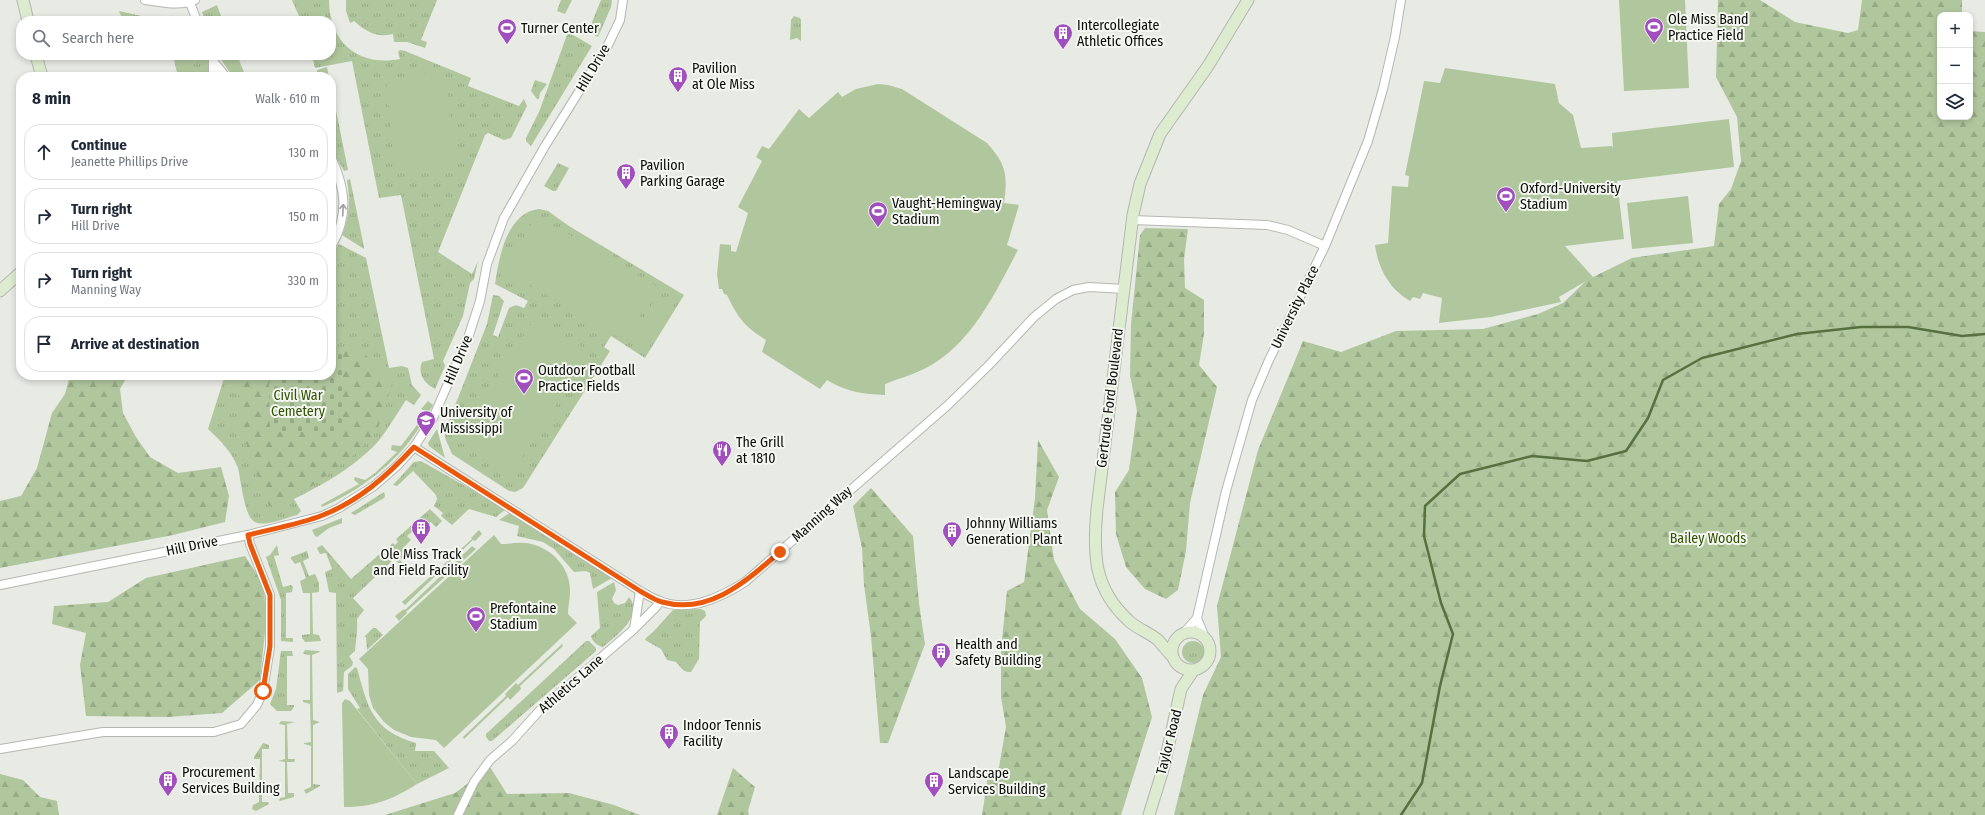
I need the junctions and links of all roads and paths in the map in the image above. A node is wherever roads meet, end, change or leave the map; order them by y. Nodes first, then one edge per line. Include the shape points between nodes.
1 (23, 0) edge
2 (145, 0) edge
3 (623, 0) edge
4 (1248, 0) edge
5 (1401, 0) edge
6 (191, 1) edge
7 (27, 16) edge
8 (196, 16) edge
9 (37, 60) edge
10 (212, 60) edge
11 (213, 60) edge
12 (41, 72) edge
13 (213, 72) edge
14 (222, 72) edge
15 (336, 169) edge
16 (1132, 220) junction
17 (336, 239) edge
18 (1325, 246) junction
19 (16, 277) edge
20 (1124, 289) junction
21 (0, 291) edge
22 (414, 447) junction
23 (248, 535) junction
24 (0, 585) edge
25 (640, 591) junction
26 (660, 601) junction
27 (1197, 618) junction
28 (633, 630) junction
29 (1179, 637) junction
30 (1205, 638) junction
31 (1159, 641) junction
32 (1173, 659) junction
33 (1194, 671) junction
34 (1181, 689) junction
35 (0, 749) edge
36 (458, 815) edge
37 (1149, 815) edge

1 - 7 street
2 - 6 street via 174,4
3 - 22 street, Hill Drive via 620,20 608,45 504,218 486,264 480,301 468,338 433,418
4 - 16 street, Gertrude Ford Boulevard via 1208,66 1160,134 1140,184
5 - 18 street, University Place via 1383,89 1368,141
6 - 8 street
9 - 12 street
10 - 13 street
11 - 14 street
17 -> 15 street via 343,218 344,197
16 - 18 street via 1267,225 1288,230
16 - 20 street, Gertrude Ford Boulevard
18 - 27 street, University Place via 1252,400 1226,491
19 - 21 street
20 - 26 street, Manning Way via 1090,287 1073,290 1056,299 1034,317 948,405 745,582 710,600 692,604
20 - 31 street, Gertrude Ford Boulevard via 1094,543 1096,568 1114,606 1130,622
22 - 23 street, Hill Drive via 374,486 339,508 322,516
22 - 25 street, Manning Way
23 - 24 street, Hill Drive
23 - 35 street via 270,595 270,646 263,691 257,705 241,724 214,732 103,732
25 - 26 street, Manning Way
25 - 28 street
26 - 28 street, Athletics Lane
27 - 29 street, University Place
27 - 30 street
28 - 36 street, Athletics Lane via 540,710 512,741 490,760 474,782
29 - 30 street via 1195,632
29 - 31 street
29 - 32 street via 1171,650
30 - 33 street via 1209,643 1210,655 1204,666
31 - 32 street, Gertrude Ford Boulevard
32 - 33 street via 1187,671
32 - 34 street
33 - 34 street, Taylor Road
34 - 37 street, Taylor Road via 1164,766

